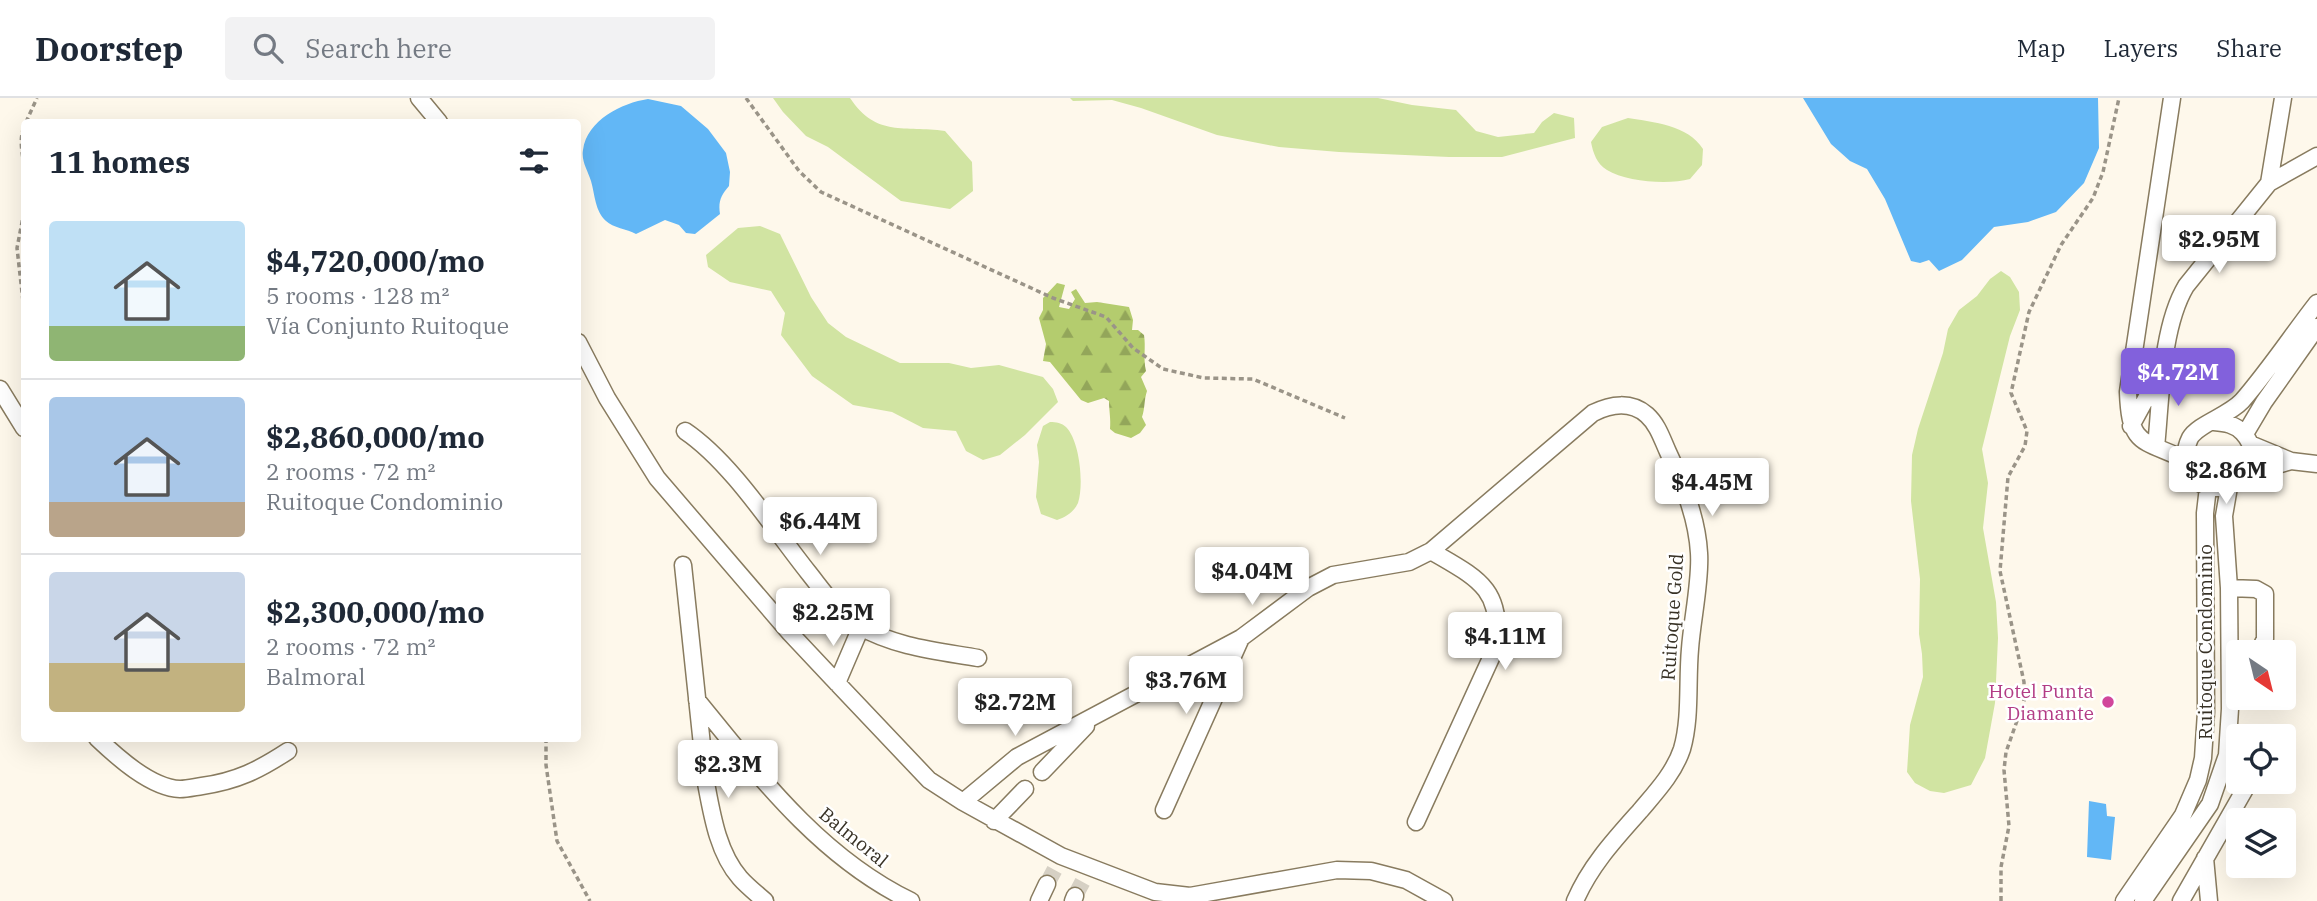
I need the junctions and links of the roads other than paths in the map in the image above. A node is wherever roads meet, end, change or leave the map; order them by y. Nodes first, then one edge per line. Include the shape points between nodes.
1 (419, 98) edge
2 (2172, 98) edge
3 (2283, 98) edge
4 (436, 119) edge
5 (2317, 156) edge
6 (2269, 183) junction
7 (2317, 303) edge
8 (2317, 327) edge
9 (581, 348) edge
10 (2164, 366) junction
11 (0, 389) edge
12 (2214, 422) junction
13 (21, 423) edge
14 (2131, 426) junction
15 (685, 431) dead end
16 (2191, 437) junction
17 (2247, 439) junction
18 (2158, 447) junction
19 (2186, 460) junction
20 (2291, 461) junction
21 (2317, 464) edge
22 (2246, 474) junction
23 (2208, 486) junction
24 (2229, 486) junction
25 (1431, 551) junction
26 (683, 565) dead end
27 (2229, 588) junction
28 (862, 627) junction
29 (1241, 638) junction
30 (2233, 640) edge
31 (2264, 640) edge
32 (978, 658) dead end
33 (837, 683) junction
34 (697, 700) junction
35 (2230, 710) edge
36 (1095, 716) junction
37 (101, 742) edge
38 (288, 751) dead end
39 (1041, 772) dead end
40 (1025, 789) dead end
41 (2242, 794) edge
42 (963, 802) junction
43 (1164, 810) dead end
44 (994, 821) junction
45 (1416, 821) dead end
46 (2205, 858) junction
47 (1048, 884) tunnel mouth
48 (765, 901) edge
49 (911, 901) edge
50 (1039, 901) edge
51 (1444, 901) edge
52 (1575, 901) edge
53 (2124, 901) edge
54 (2143, 901) edge
55 (2181, 901) edge
56 (2209, 901) edge

1 - 4 street
2 - 14 street via 2128,392
3 - 6 street
5 - 6 street
6 - 10 street via 2186,286 2178,300
7 - 12 street via 2240,403
8 - 17 street via 2264,402
9 - 33 street via 657,478
10 - 14 street
10 - 18 street
11 - 13 street
12 - 16 street
12 - 17 street via 2236,427
14 - 18 street via 2144,442
15 - 28 street via 738,482 839,612
16 - 18 street
16 - 19 street
17 - 20 street
17 - 22 street via 2252,454
18 - 19 street
19 - 23 street via 2198,481
20 - 21 street
20 - 22 street
22 - 24 street
23 - 24 street
23 - 53 street, Ruitoque Condominio via 2203,758 2183,815
24 - 27 street, Ruitoque Condominio via 2224,516
25 - 29 street, Ruitoque Gold via 1409,562 1333,575
25 - 45 street via 1470,574 1485,589 1496,607 1498,628 1496,647
25 - 52 street, Ruitoque Gold via 1593,413 1606,407 1633,407 1656,424 1686,491 1699,555 1682,750 1670,775 1584,879
26 - 34 street
27 - 30 street, Ruitoque Condominio
27 - 31 street via 2265,594
28 - 32 street via 906,645
28 - 33 street
29 - 36 street, Ruitoque Gold
29 - 43 street, Ruitoque Gold
33 - 42 street via 929,780
34 - 48 street via 706,783 721,845 739,877
34 - 49 street, Balmoral via 798,818 870,878
35 - 54 street, Ruitoque Condominio via 2227,755 2210,804
36 - 39 street, Ruitoque Gold
36 - 42 street, Ruitoque Gold via 1017,757
37 - 38 street via 154,781 180,789 224,783 258,771
40 - 44 street
41 - 46 street
42 - 44 street
44 - 51 street via 1058,862 1155,892 1190,896 1337,870 1371,870 1406,880
46 - 55 street
46 - 56 street
47 - 50 street

